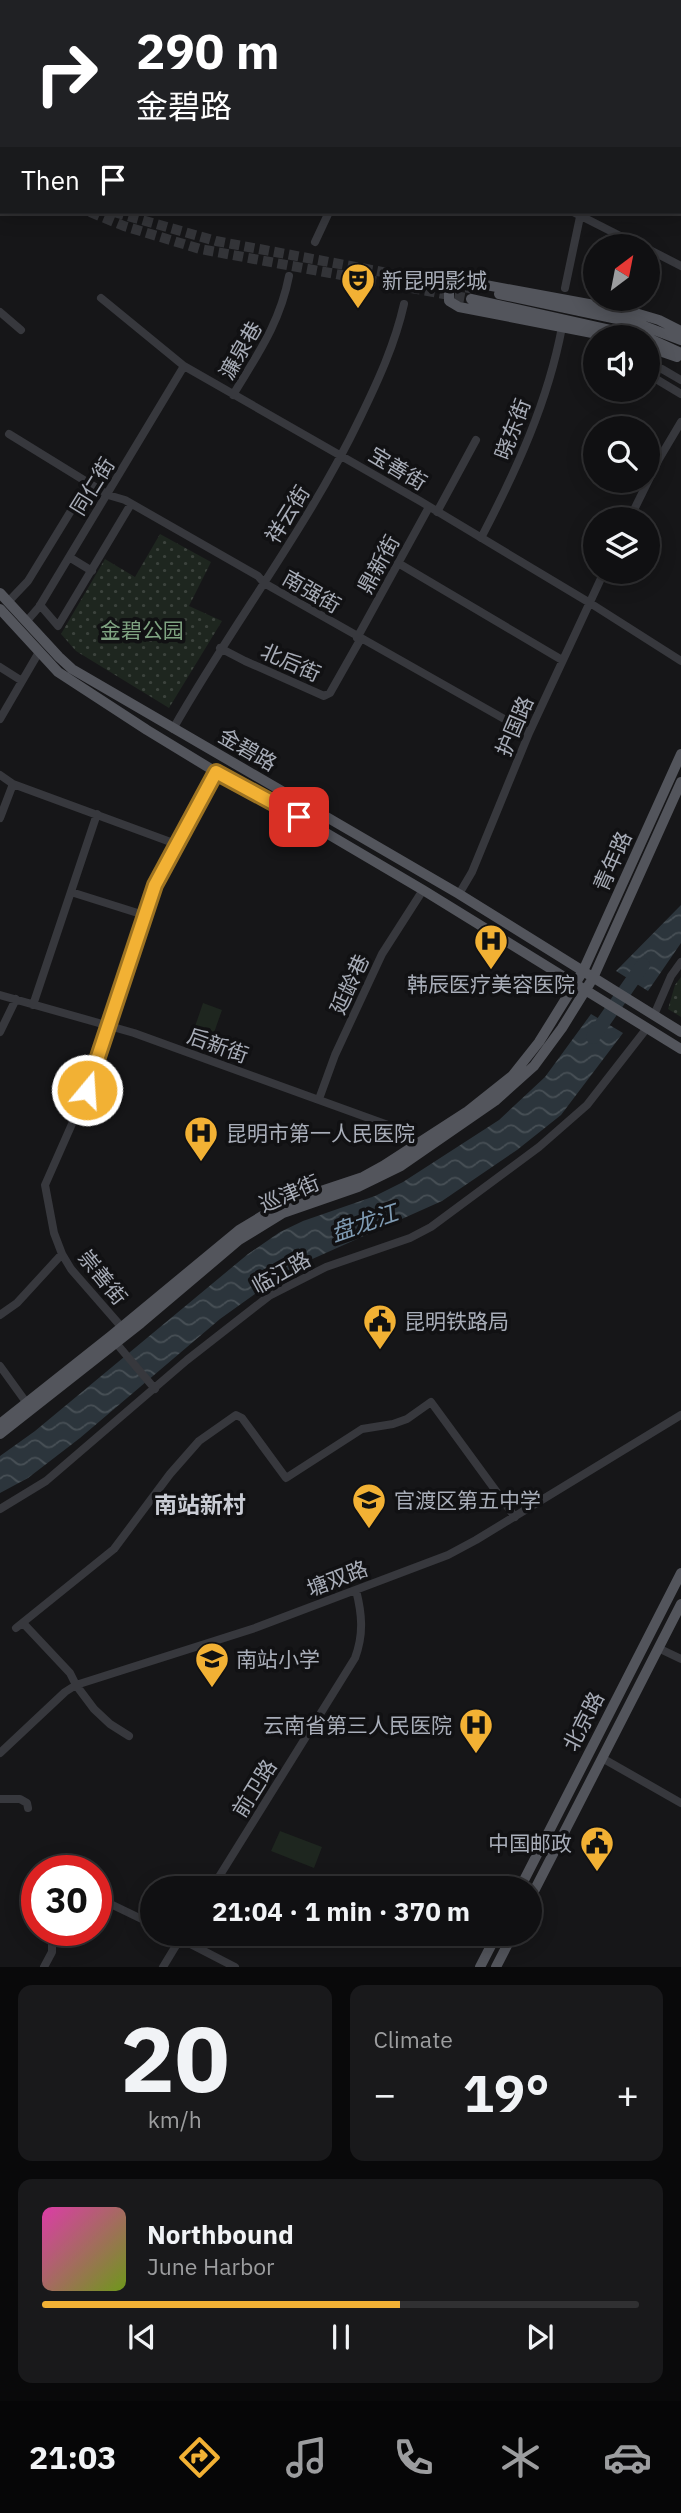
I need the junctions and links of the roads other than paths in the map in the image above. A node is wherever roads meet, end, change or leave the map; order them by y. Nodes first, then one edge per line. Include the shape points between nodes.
1 (329, 214) edge
2 (578, 214) edge
3 (580, 214) edge
4 (618, 234) edge
5 (315, 242) dead end
6 (660, 255) edge
7 (681, 266) edge
8 (289, 276) dead end
9 (565, 288) dead end
10 (101, 298) dead end
11 (404, 304) dead end
12 (0, 312) edge
13 (596, 325) edge
14 (641, 325) edge
15 (562, 327) junction
16 (21, 330) dead end
17 (583, 331) edge
18 (681, 331) edge
19 (660, 332) edge
20 (681, 340) edge
21 (660, 345) edge
22 (660, 350) edge
23 (681, 356) edge
24 (184, 366) junction
25 (662, 369) dead end
26 (681, 380) edge
27 (660, 381) edge
28 (681, 394) edge
29 (233, 395) junction
30 (681, 422) edge
31 (9, 434) dead end
32 (476, 440) dead end
33 (342, 455) junction
34 (88, 483) junction
35 (108, 495) junction
36 (131, 504) junction
37 (635, 507) edge
38 (433, 509) junction
39 (481, 538) junction
40 (69, 556) junction
41 (398, 563) junction
42 (92, 571) junction
43 (264, 583) junction
44 (599, 584) edge
45 (0, 593) edge
46 (590, 603) junction
47 (40, 605) junction
48 (4, 606) edge
49 (26, 622) junction
50 (359, 639) junction
51 (220, 648) junction
52 (39, 652) junction
53 (562, 660) junction
54 (681, 661) edge
55 (0, 667) edge
56 (22, 681) junction
57 (320, 694) junction
58 (317, 704) dead end
59 (0, 719) edge
60 (173, 729) junction
61 (529, 733) junction
62 (681, 754) edge
63 (216, 772) junction
64 (0, 775) edge
65 (681, 782) edge
66 (13, 784) junction
67 (97, 814) junction
68 (0, 818) edge
69 (176, 844) junction
70 (423, 890) junction
71 (71, 891) junction
72 (459, 894) junction
73 (144, 915) junction
74 (681, 962) edge
75 (583, 971) junction
76 (593, 978) junction
77 (575, 984) junction
78 (589, 993) junction
79 (0, 995) edge
80 (16, 999) junction
81 (33, 1004) junction
82 (654, 1015) junction
83 (107, 1025) junction
84 (647, 1028) junction
85 (0, 1032) edge
86 (681, 1032) edge
87 (681, 1049) edge
88 (319, 1100) junction
89 (418, 1144) junction
90 (62, 1254) junction
91 (2, 1311) edge
92 (125, 1330) junction
93 (116, 1343) junction
94 (0, 1366) edge
95 (152, 1386) junction
96 (26, 1402) junction
97 (681, 1415) edge
98 (0, 1424) edge
99 (0, 1434) edge
100 (0, 1509) edge
101 (515, 1517) junction
102 (681, 1573) edge
103 (356, 1590) junction
104 (681, 1604) edge
105 (658, 1648) junction
106 (681, 1659) edge
107 (76, 1685) junction
108 (129, 1736) dead end
109 (0, 1753) edge
110 (602, 1758) junction
111 (0, 1799) edge
112 (681, 1803) edge
113 (28, 1808) dead end
114 (219, 1876) edge
115 (526, 1876) edge
116 (542, 1876) edge
117 (112, 1905) edge
118 (140, 1918) edge
119 (52, 1946) edge
120 (176, 1946) edge
121 (199, 1946) edge
122 (491, 1946) edge
123 (507, 1946) edge
124 (44, 1967) edge
125 (163, 1967) edge
126 (235, 1967) edge
127 (480, 1967) edge
128 (496, 1967) edge

1 - 5 street
2 - 9 street
3 - 4 street
6 - 7 street
8 - 29 street, 濂泉巷 via 276,322
10 - 24 street, 宝善街
11 - 33 street, 祥云街 via 388,358
12 - 16 street
13 - 14 main road via 473,294
15 - 17 main road
15 - 18 main road via 459,307 449,301 449,291 456,281 464,281 632,312
15 - 39 street, 晓东街 via 537,420
19 - 20 main road
21 - 23 main road
22 - 23 main road
24 - 29 street, 宝善街
24 - 35 street, 同仁街
25 - 26 street
27 - 28 street
29 - 33 street, 宝善街
30 - 37 street
31 - 34 street, 南强街
32 - 38 street, 鼎新街
33 - 38 street, 宝善街
33 - 43 street, 祥云街
34 - 35 street, 南强街
34 - 48 street via 28,581
35 - 36 street, 南强街
35 - 40 street, 同仁街
36 - 42 street
36 - 43 street, 南强街
38 - 39 street, 宝善街
38 - 41 street, 鼎新街
39 - 46 street, 宝善街
40 - 42 street
40 - 47 street, 同仁街
41 - 50 street, 鼎新街
41 - 53 street
42 - 47 street via 58,626
43 - 50 street, 南强街
43 - 51 street, 祥云街
44 - 46 street, 护国路
45 - 48 main road, 金碧路
46 - 53 street, 护国路
46 - 54 street, 宝善街
47 - 49 street, 同仁街
48 - 49 main road, 金碧路
48 - 52 main road, 金碧路
49 - 60 main road, 金碧路 via 72,668
50 - 57 street, 北后街 via 330,693
50 - 61 street, 南强街
51 - 57 street, 北后街
51 - 60 street, 祥云街
52 - 56 street
52 - 63 main road, 金碧路 via 58,672
53 - 61 street, 护国路
55 - 56 street
56 - 59 street
57 - 58 street
60 - 72 main road, 金碧路
61 - 72 street, 护国路
62 - 75 main road, 青年路
63 - 69 street, 崇善街
63 - 70 main road, 金碧路
64 - 66 street
65 - 76 main road, 青年路
66 - 67 street
66 - 68 street
67 - 69 street
67 - 71 street
69 - 73 street, 崇善街
70 - 77 main road, 金碧路
70 - 88 street, 延龄巷 via 382,954
71 - 73 street
71 - 81 street
72 - 75 main road, 金碧路
73 - 83 street, 崇善街
74 - 82 street
75 - 76 main road, 金碧路
75 - 77 main road, 青年路
76 - 78 main road, 青年路
76 - 82 main road, 金碧路
77 - 78 main road, 金碧路
77 - 89 main road, 巡津街 via 512,1076
78 - 84 main road, 金碧路
78 - 92 main road, 巡津街 via 534,1066 495,1101 375,1180 309,1202 262,1225
79 - 80 street, 后新街
80 - 81 street, 后新街
80 - 85 street
81 - 83 street, 后新街
82 - 86 main road, 金碧路
83 - 88 street, 后新街
83 - 90 street, 崇善街 via 87,1090 45,1185
84 - 87 main road, 金碧路
84 - 95 street, 临江路 via 607,1082 563,1127 431,1227 326,1267 269,1296
88 - 89 street, 后新街 via 399,1129
89 - 92 main road, 巡津街 via 363,1177 304,1195 260,1216 216,1247
90 - 91 street via 17,1303
90 - 92 street, 崇善街
92 - 93 main road, 巡津街
92 - 96 main road, 巡津街
93 - 95 street
93 - 99 main road, 巡津街
94 - 96 street
95 - 100 street, 临江路 via 46,1481
96 - 98 main road, 巡津街
97 - 101 street, 塘双路
101 - 103 street, 塘双路 via 448,1555
101 - 107 street via 431,1402 400,1422 362,1429 286,1478 243,1418 236,1415 194,1446 114,1549 20,1626 70,1673
102 - 115 main road, 北京路
103 - 107 street, 塘双路 via 255,1628
103 - 114 street, 前卫路 via 362,1621 355,1658
104 - 105 main road, 北京路
105 - 106 street
105 - 110 main road, 北京路
107 - 108 street via 94,1709
107 - 109 street, 塘双路
110 - 112 street
110 - 116 main road, 北京路
111 - 113 street via 20,1799
117 - 118 street
119 - 124 street
120 - 125 street
121 - 126 street
122 - 127 main road
123 - 128 main road

